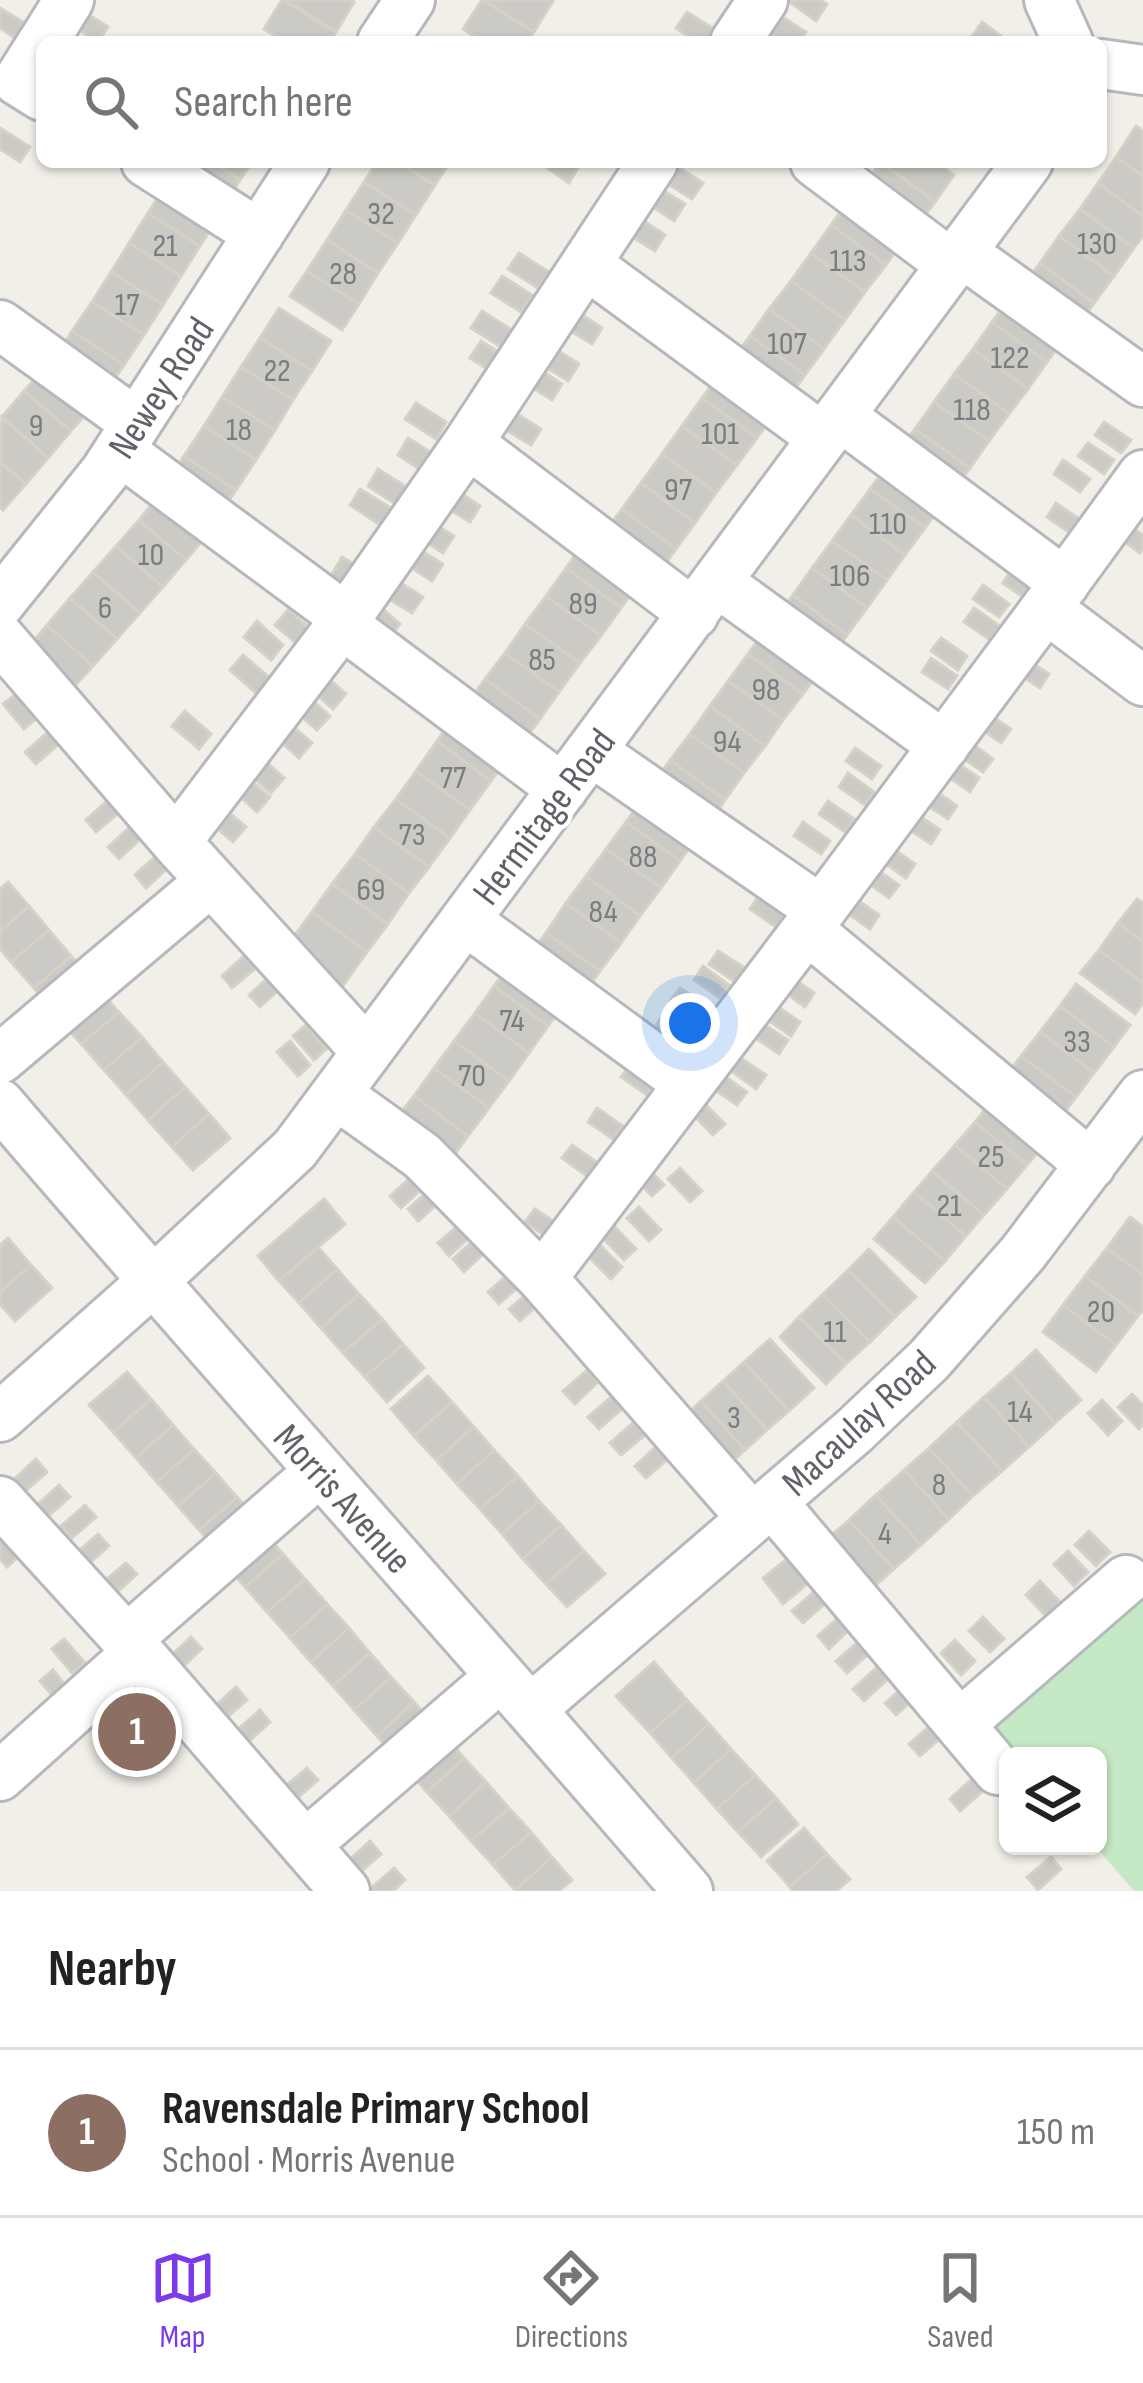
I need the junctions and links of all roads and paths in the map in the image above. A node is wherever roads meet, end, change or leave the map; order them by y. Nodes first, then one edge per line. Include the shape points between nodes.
1 (763, 0) edge
2 (1048, 0) edge
3 (739, 36) edge
4 (1065, 36) edge
5 (1107, 65) edge
6 (1143, 70) edge
7 (155, 168) edge
8 (301, 168) edge
9 (824, 168) edge
10 (1024, 168) edge
11 (631, 170) edge
12 (259, 234) junction
13 (957, 258) junction
14 (586, 264) junction
15 (0, 326) edge
16 (1143, 382) edge
17 (832, 427) junction
18 (128, 437) junction
19 (468, 443) junction
20 (1143, 475) edge
21 (1055, 595) junction
22 (705, 598) junction
23 (0, 603) edge
24 (344, 621) junction
25 (0, 638) edge
26 (1143, 681) edge
27 (944, 746) junction
28 (577, 770) junction
29 (176, 842) junction
30 (211, 881) junction
31 (465, 920) junction
32 (814, 920) junction
33 (367, 1052) junction
34 (0, 1059) edge
35 (689, 1084) junction
36 (336, 1094) junction
37 (1143, 1095) edge
38 (0, 1104) edge
39 (1090, 1165) junction
40 (542, 1279) junction
41 (152, 1282) junction
42 (0, 1417) edge
43 (320, 1471) junction
44 (0, 1501) edge
45 (762, 1510) junction
46 (1126, 1580) dead end
47 (132, 1646) junction
48 (516, 1692) junction
49 (959, 1724) junction
50 (998, 1770) dead end
51 (0, 1776) edge
52 (305, 1845) junction
53 (675, 1887) edge
54 (345, 1891) edge

1 - 3 street
2 - 4 street
5 - 6 street
7 - 12 street
8 - 12 street, Newey Road
9 - 13 street
10 - 13 street, Hermitage Road
11 - 14 street
12 - 18 street, Newey Road
13 - 16 street
13 - 17 street, Hermitage Road
14 - 17 street
14 - 19 street
15 - 18 street
17 - 21 street
17 - 22 street, Hermitage Road
18 - 23 street, Newey Road
18 - 24 street
19 - 22 street
19 - 24 street
20 - 21 street
21 - 26 street
21 - 27 street
22 - 27 street
22 - 28 street, Hermitage Road
24 - 28 street
24 - 29 street
25 - 29 street
27 - 32 street
28 - 31 street, Hermitage Road
28 - 32 street
29 - 30 street
30 - 33 street
30 - 34 street
31 - 33 street, Hermitage Road
31 - 35 street
32 - 35 street
32 - 39 street
33 - 36 street, Hermitage Road
35 - 40 street
36 - 40 street via 422,1156
36 - 41 street, Hermitage Road via 295,1149
37 - 39 street, Macaulay Road
38 - 41 street, Morris Avenue
39 - 45 street, Macaulay Road via 929,1360
40 - 45 street
41 - 42 street, Hermitage Road
41 - 43 street, Morris Avenue
43 - 47 street
43 - 48 street, Morris Avenue
44 - 47 street
45 - 48 street, Macaulay Road
45 - 49 street
46 - 49 street
47 - 51 street
47 - 52 street
48 - 52 street, Macaulay Road
48 - 53 street, Morris Avenue
49 - 50 street
52 - 54 street

